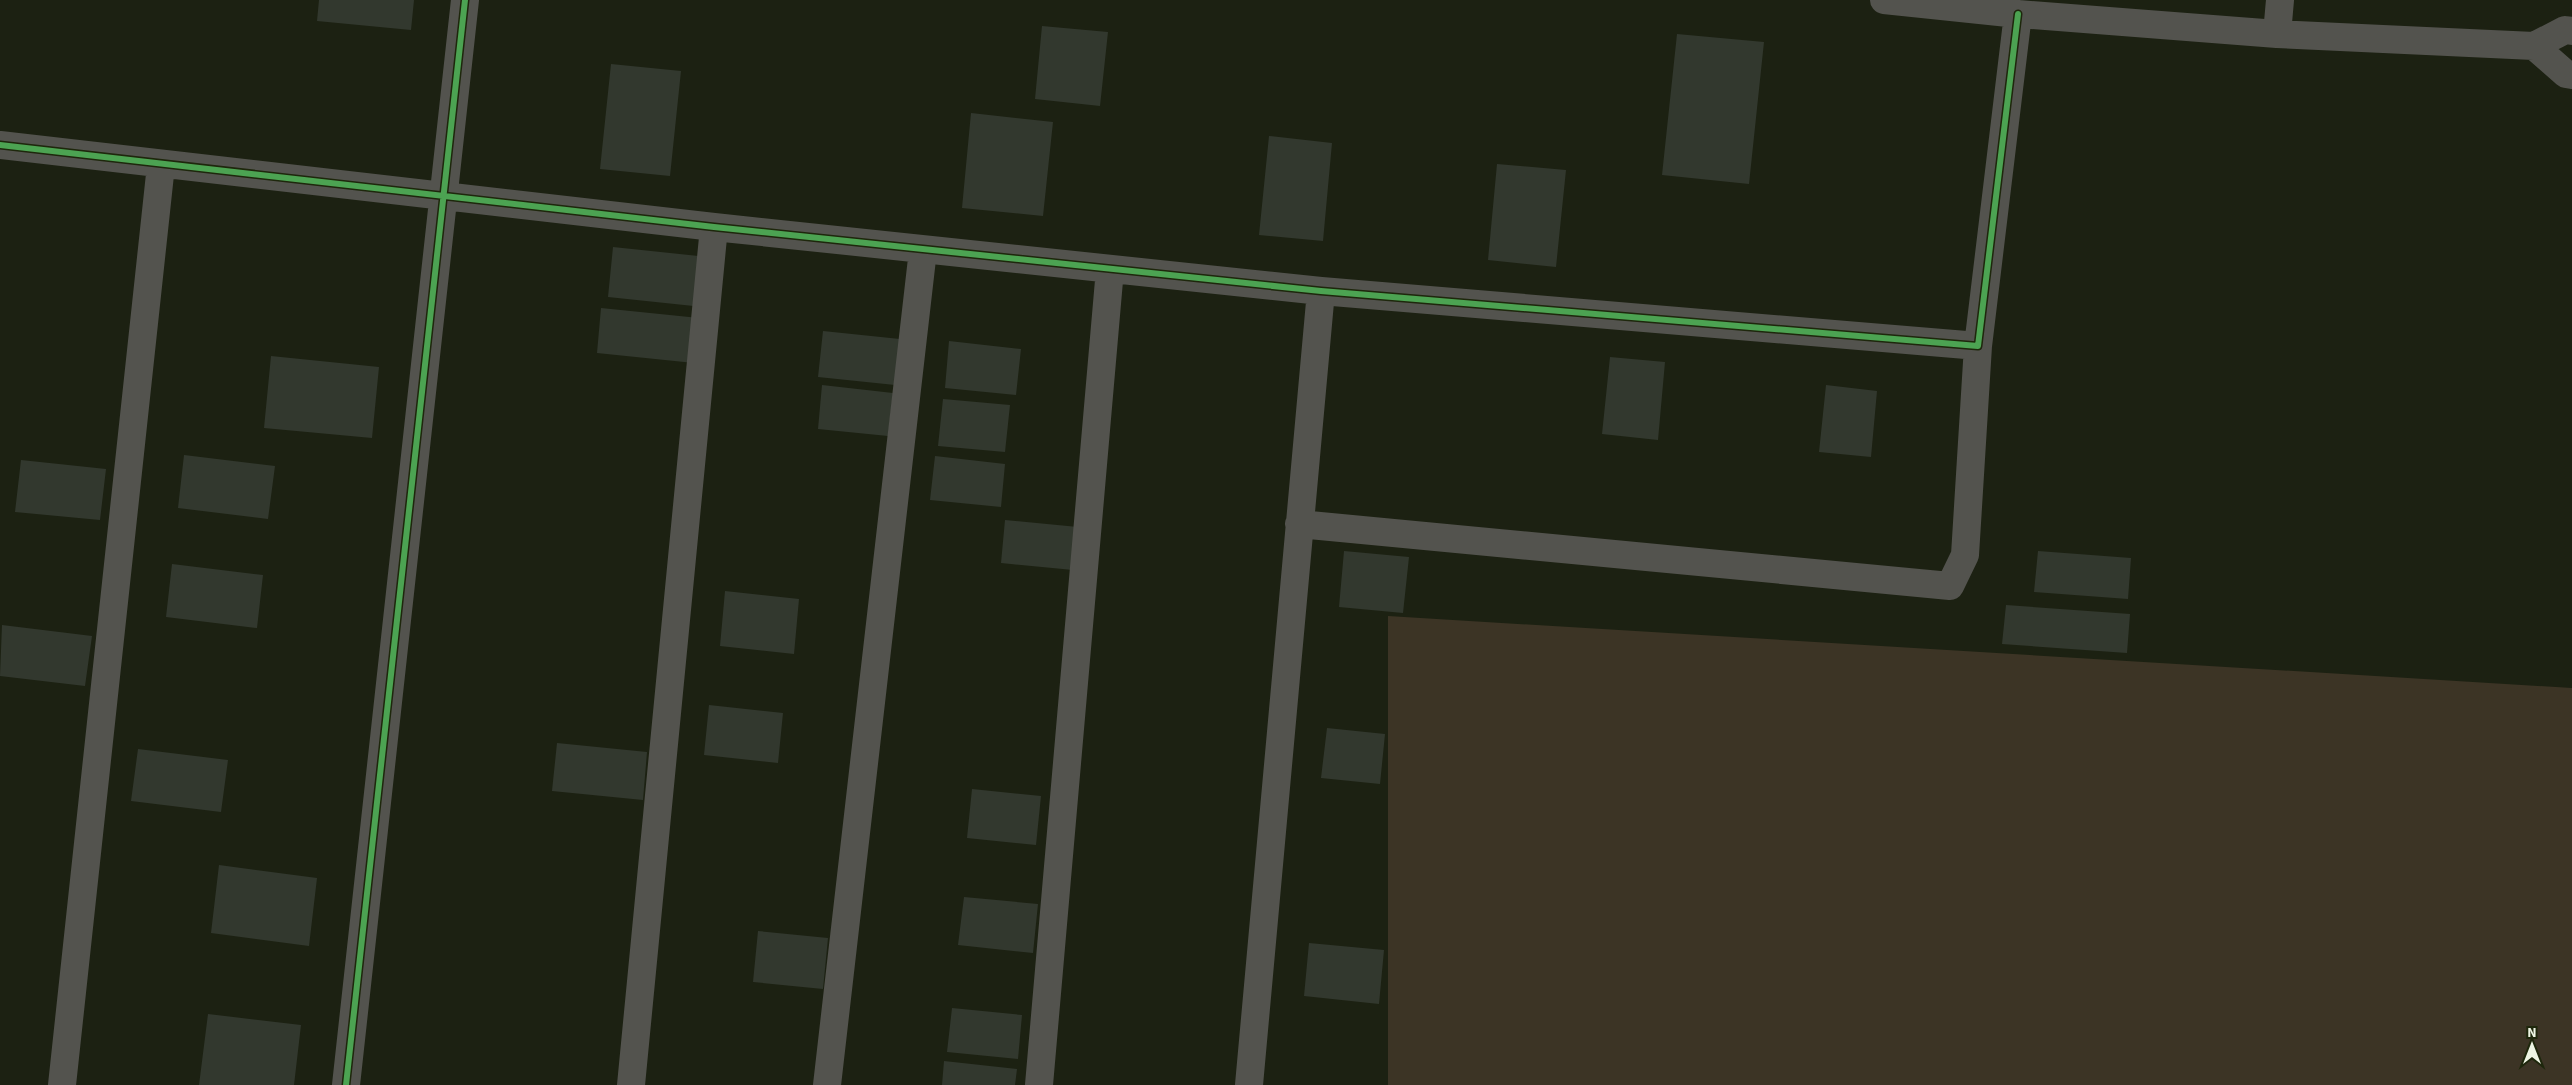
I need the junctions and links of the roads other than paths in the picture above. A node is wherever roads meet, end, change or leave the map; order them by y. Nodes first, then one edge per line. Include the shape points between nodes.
1 (465, 0) edge
2 (1884, 0) edge
3 (2280, 0) edge
4 (2018, 14) junction
5 (2572, 30) edge
6 (2277, 34) junction
7 (2534, 46) junction
8 (2572, 75) edge
9 (0, 145) edge
10 (161, 165) junction
11 (443, 195) junction
12 (714, 227) junction
13 (923, 250) junction
14 (1110, 269) junction
15 (1321, 291) junction
16 (1978, 346) junction
17 (1298, 524) junction
18 (62, 1085) edge
19 (346, 1085) edge
20 (631, 1085) edge
21 (827, 1085) edge
22 (1039, 1085) edge
23 (1249, 1085) edge

1 - 11 street
2 - 4 street
3 - 6 street
4 - 6 street
4 - 16 street
5 - 7 street via 2565,30
6 - 7 street
7 - 8 street via 2566,74
9 - 10 street
10 - 11 street
10 - 18 street
11 - 12 street
11 - 19 street
12 - 13 street
12 - 20 street
13 - 14 street
13 - 21 street
14 - 15 street
14 - 22 street
15 - 16 street
15 - 17 street
16 - 17 street via 1965,555 1950,586
17 - 23 street

